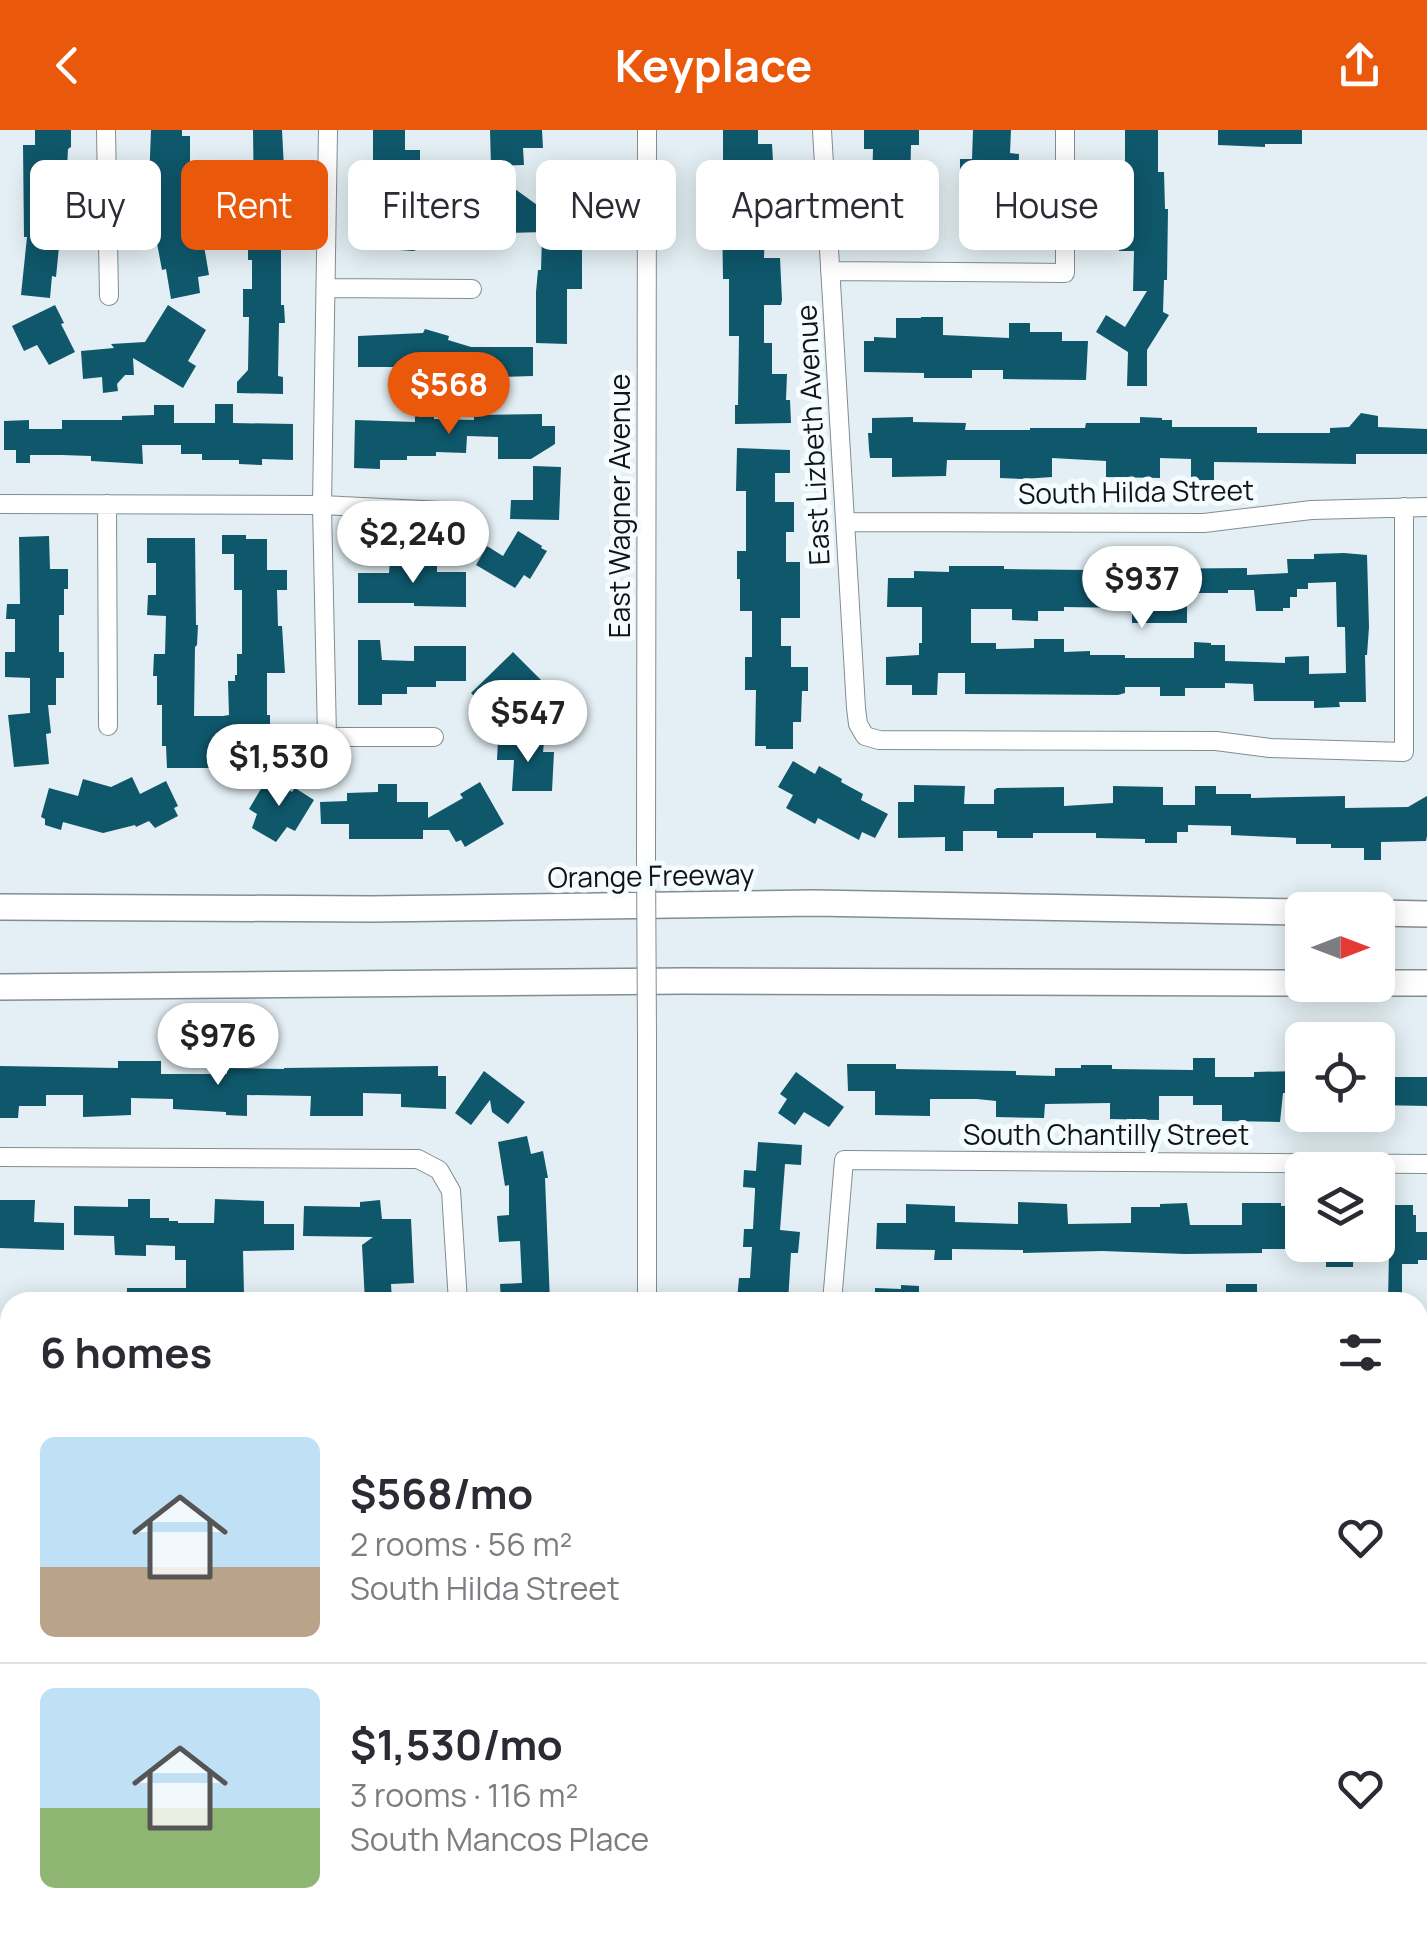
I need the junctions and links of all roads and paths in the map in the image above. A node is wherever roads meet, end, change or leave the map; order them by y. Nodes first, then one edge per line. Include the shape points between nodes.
1 (106, 130) edge
2 (328, 130) edge
3 (648, 130) edge
4 (822, 130) edge
5 (1065, 130) edge
6 (830, 271) junction
7 (326, 288) junction
8 (472, 288) dead end
9 (109, 296) dead end
10 (0, 504) edge
11 (107, 504) junction
12 (322, 505) junction
13 (1404, 506) junction
14 (1427, 506) edge
15 (442, 510) dead end
16 (845, 522) junction
17 (108, 726) dead end
18 (434, 737) dead end
19 (0, 907) edge
20 (1285, 912) edge
21 (1395, 913) edge
22 (1427, 914) edge
23 (1285, 983) edge
24 (1395, 983) edge
25 (1427, 983) edge
26 (0, 987) edge
27 (0, 1158) edge
28 (1427, 1164) edge
29 (457, 1292) edge
30 (647, 1292) edge
31 (833, 1292) edge

1 - 9 street
2 - 7 street
3 - 30 street, East Wagner Avenue, bridge
4 - 6 street, East Lizbeth Avenue
5 - 6 street via 1065,274
6 - 16 street, East Lizbeth Avenue
7 - 8 street
7 - 12 street
10 - 11 street
11 - 12 street
11 - 17 street
12 - 15 street
12 - 18 street via 326,737
13 - 14 street, South Hilda Street
13 - 16 street, South Hilda Street via 1204,523
13 - 16 street, East Lizbeth Avenue via 1404,752 1200,740 864,736 856,708
19 - 20 highway, Orange Freeway via 814,903
21 - 22 highway
23 - 26 highway
24 - 25 highway
27 - 29 street via 426,1162 451,1191
28 - 31 street, South Chantilly Street via 844,1160

